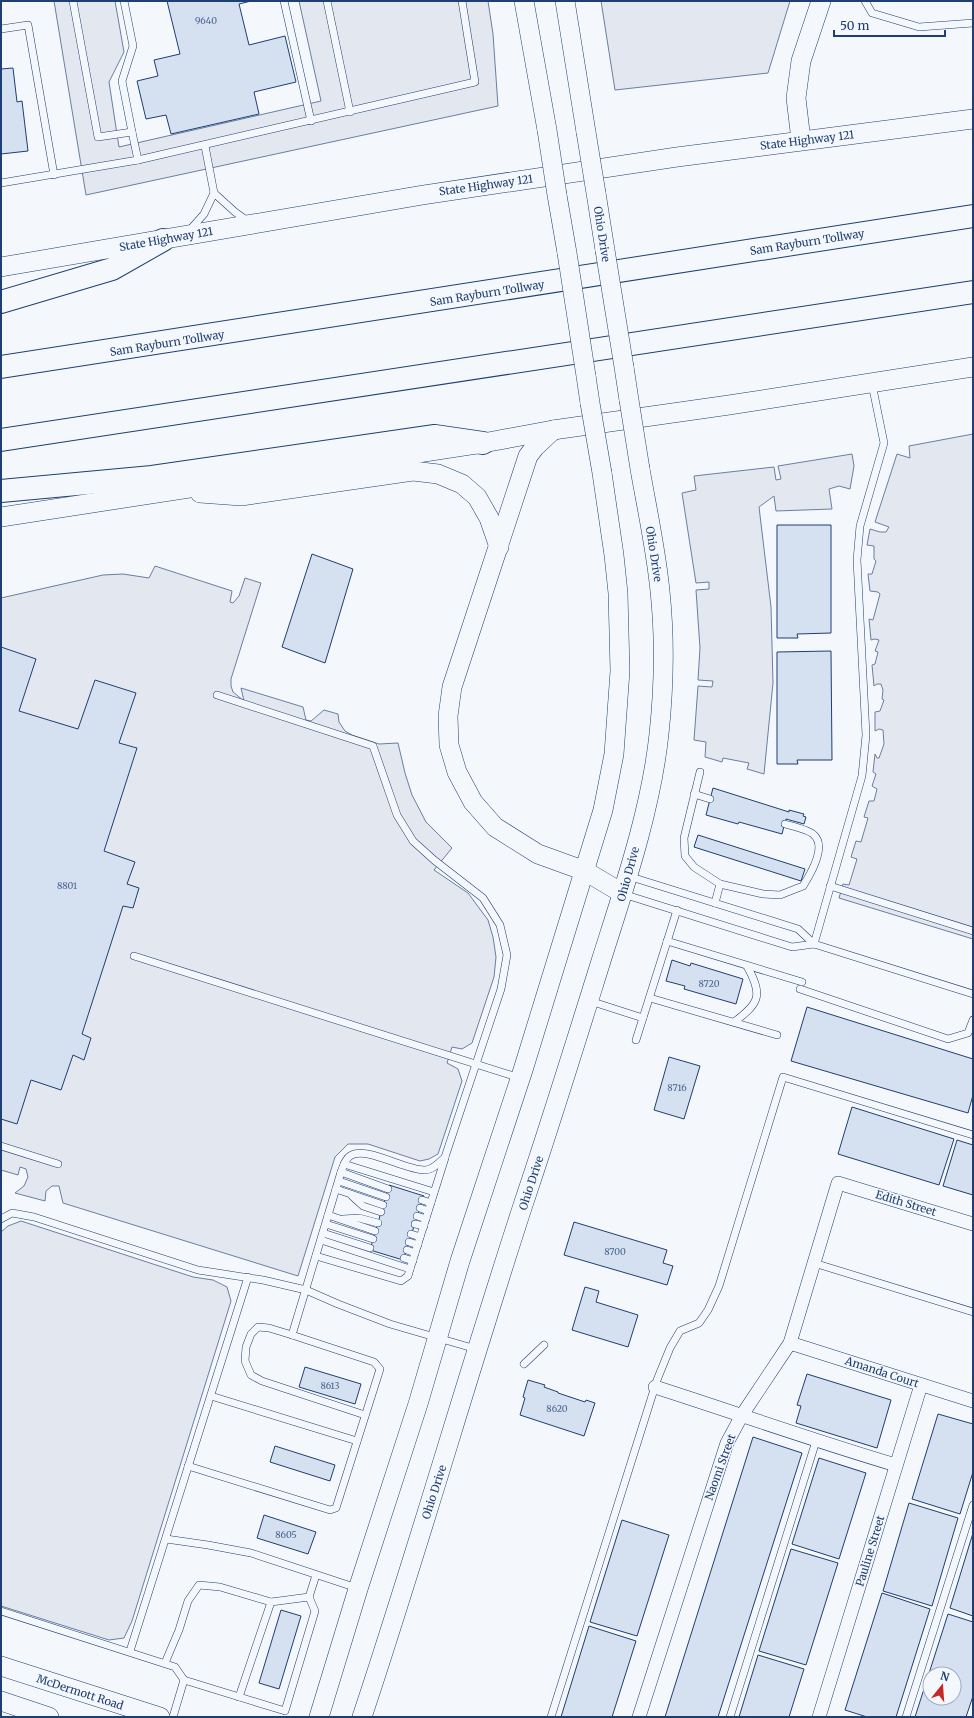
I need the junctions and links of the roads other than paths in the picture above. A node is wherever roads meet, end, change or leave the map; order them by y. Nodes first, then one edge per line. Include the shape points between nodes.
1 (73, 1) edge
2 (124, 1) edge
3 (284, 1) edge
4 (327, 1) edge
5 (462, 1) edge
6 (524, 1) edge
7 (565, 1) edge
8 (821, 1) edge
9 (865, 1) edge
10 (973, 23) edge
11 (1, 29) edge
12 (350, 112) junction
13 (973, 119) edge
14 (311, 121) junction
15 (132, 132) junction
16 (801, 140) junction
17 (205, 146) junction
18 (138, 160) junction
19 (54, 175) junction
20 (1, 184) edge
21 (214, 193) junction
22 (973, 216) edge
23 (253, 224) junction
24 (173, 238) junction
25 (1, 267) edge
26 (973, 292) edge
27 (1, 302) edge
28 (973, 367) edge
29 (1, 368) edge
30 (872, 383) junction
31 (553, 430) junction
32 (1, 440) edge
33 (483, 443) junction
34 (1, 491) edge
35 (166, 491) junction
36 (1, 517) edge
37 (499, 547) junction
38 (217, 695) dead end
39 (700, 772) dead end
40 (694, 794) junction
41 (710, 800) dead end
42 (785, 824) dead end
43 (585, 871) junction
44 (625, 884) junction
45 (720, 884) junction
46 (830, 886) junction
47 (715, 903) junction
48 (677, 910) junction
49 (973, 931) edge
50 (667, 941) junction
51 (814, 944) junction
52 (134, 956) dead end
53 (747, 966) junction
54 (973, 994) edge
55 (650, 998) junction
56 (589, 1000) junction
57 (643, 1018) junction
58 (973, 1020) edge
59 (734, 1022) junction
60 (777, 1035) dead end
61 (636, 1040) dead end
62 (475, 1064) junction
63 (521, 1078) junction
64 (973, 1135) edge
65 (1, 1146) edge
66 (445, 1157) junction
67 (58, 1164) dead end
68 (344, 1164) junction
69 (341, 1172) junction
70 (339, 1181) junction
71 (838, 1183) joint
72 (388, 1188) dead end
73 (336, 1189) junction
74 (434, 1192) junction
75 (386, 1197) dead end
76 (422, 1200) dead end
77 (431, 1203) junction
78 (420, 1208) dead end
79 (382, 1209) dead end
80 (428, 1211) junction
81 (328, 1215) junction
82 (1, 1220) edge
83 (340, 1220) junction
84 (416, 1220) dead end
85 (425, 1222) junction
86 (378, 1223) dead end
87 (326, 1224) junction
88 (973, 1224) edge
89 (323, 1232) junction
90 (375, 1232) dead end
91 (412, 1234) dead end
92 (420, 1237) junction
93 (373, 1239) dead end
94 (321, 1240) junction
95 (409, 1242) dead end
96 (418, 1245) junction
97 (370, 1248) dead end
98 (407, 1250) dead end
99 (415, 1253) junction
100 (316, 1256) junction
101 (404, 1258) dead end
102 (413, 1261) junction
103 (814, 1263) junction
104 (410, 1269) junction
105 (248, 1277) junction
106 (306, 1290) junction
107 (973, 1312) edge
108 (292, 1335) junction
109 (438, 1338) junction
110 (790, 1343) junction
111 (544, 1344) dead end
112 (478, 1349) junction
113 (524, 1364) dead end
114 (921, 1384) junction
115 (655, 1387) junction
116 (210, 1396) junction
117 (973, 1401) edge
118 (365, 1415) junction
119 (742, 1415) junction
120 (357, 1441) junction
121 (816, 1441) junction
122 (188, 1466) junction
123 (896, 1466) junction
124 (973, 1505) edge
125 (166, 1539) junction
126 (316, 1575) junction
127 (358, 1589) junction
128 (309, 1597) junction
129 (271, 1602) junction
130 (1, 1611) edge
131 (130, 1651) junction
132 (165, 1663) junction
133 (1, 1666) edge
134 (184, 1680) junction
135 (239, 1697) junction
136 (1, 1702) edge
137 (49, 1717) edge
138 (160, 1717) edge
139 (173, 1717) edge
140 (319, 1717) edge
141 (362, 1717) edge
142 (551, 1717) edge
143 (639, 1717) edge
144 (730, 1717) edge
145 (819, 1717) edge
146 (906, 1717) edge

1 - 15 lane via 98,137
2 - 15 lane via 133,46 122,80
3 - 14 lane
4 - 12 lane
5 - 12 lane via 475,82
6 - 43 main road, bridge via 547,130 616,570 620,671 614,754 603,810
7 - 44 main road, Ohio Drive, bridge via 660,588 663,669 659,736
8 - 16 main road via 801,61 796,98
9 - 10 lane via 872,13 919,27
11 - 19 lane via 28,25
12 - 14 lane
13 - 16 main road, State Highway 121
14 - 17 lane
15 - 18 lane
16 - 23 main road, State Highway 121 via 423,194
17 - 18 lane
17 - 21 lane
18 - 19 lane
19 - 20 lane
21 - 23 lane
21 - 24 lane via 204,214
22 - 29 highway, Sam Rayburn Tollway
23 - 24 main road, State Highway 121
24 - 25 main road, State Highway 121
24 - 27 highway via 112,269
26 - 32 highway
28 - 30 main road
30 - 31 main road
30 - 46 lane via 884,442 860,526 857,560 866,735 862,776
31 - 33 main road
31 - 37 main road via 528,456
33 - 34 highway via 435,436 152,477
33 - 35 main road
35 - 36 main road
35 - 37 main road via 241,496 413,471 438,474 462,484 477,497 489,518
37 - 43 main road via 452,687 448,716 449,745 457,772 473,802 495,827 538,854
38 - 62 lane via 373,746 397,815 413,841 483,898 500,925 507,955 501,989
39 - 40 lane
40 - 41 lane
40 - 45 lane via 684,838 685,856 694,867
42 - 45 lane via 814,834 819,841 817,858 803,886 780,896
43 - 44 main road
43 - 63 main road
44 - 47 lane
44 - 48 lane
44 - 56 main road, Ohio Drive
45 - 47 lane
46 - 49 lane
46 - 51 lane
47 - 51 lane via 798,929
48 - 50 lane
48 - 51 lane via 792,947
50 - 53 lane
50 - 55 lane
51 - 54 lane
52 - 62 lane
53 - 58 lane via 948,1039 968,1033
53 - 59 lane via 755,980 758,994 752,1006
55 - 57 lane
55 - 59 lane
56 - 57 lane
56 - 112 main road, Ohio Drive
57 - 61 lane
59 - 60 lane
62 - 63 lane
62 - 66 lane
63 - 109 main road via 460,1261
64 - 115 lane via 782,1077 719,1286 699,1323 680,1331 670,1348
65 - 67 lane
66 - 68 lane via 426,1170 362,1153 350,1156
66 - 74 lane
68 - 69 lane
68 - 74 lane
69 - 70 lane
69 - 72 lane
70 - 73 lane
70 - 75 lane
71 - 88 street, Edith Street
71 - 103 street, Naomi Street
73 - 79 lane
73 - 81 lane
74 - 77 lane
76 - 77 lane
77 - 80 lane
78 - 80 lane
80 - 85 lane
81 - 83 lane
81 - 87 lane
82 - 105 lane via 12,1213 34,1218 198,1270
83 - 86 lane via 359,1218
83 - 90 lane
84 - 85 lane
85 - 92 lane
87 - 89 lane
87 - 93 lane
89 - 94 lane
89 - 97 lane
91 - 92 lane
92 - 96 lane
94 - 100 lane
94 - 104 lane
95 - 96 lane
96 - 99 lane
98 - 99 lane
99 - 102 lane
100 - 104 lane via 401,1281 408,1276
100 - 106 lane
101 - 102 lane
102 - 104 lane
103 - 107 lane
103 - 110 street, Naomi Street
105 - 106 lane
105 - 116 lane
106 - 108 lane
106 - 109 lane via 390,1324
108 - 118 lane via 374,1362 380,1369
108 - 118 lane via 258,1327 251,1334 246,1347 245,1361 251,1375 262,1382
109 - 112 lane
109 - 127 main road
110 - 114 street, Amanda Court
110 - 119 street, Naomi Street
111 - 113 lane
112 - 141 main road, Ohio Drive
114 - 117 street, Amanda Court
114 - 123 street, Pauline Street
115 - 119 street
115 - 142 lane
116 - 120 lane
116 - 122 lane
118 - 120 lane
119 - 121 street
119 - 143 street, Naomi Street via 727,1443
120 - 122 lane via 334,1510
121 - 123 street
121 - 144 lane
122 - 125 lane
123 - 145 street, Pauline Street
124 - 146 lane
125 - 126 lane via 251,1554
125 - 131 lane
126 - 127 lane
126 - 128 lane
127 - 140 main road
128 - 129 lane
128 - 135 lane via 315,1611 285,1711
129 - 132 lane via 220,1587 199,1585 188,1601
129 - 135 lane
130 - 131 lane
131 - 132 lane
132 - 134 lane via 175,1666
133 - 138 main road, McDermott Road
134 - 135 lane
134 - 139 lane
136 - 137 main road

